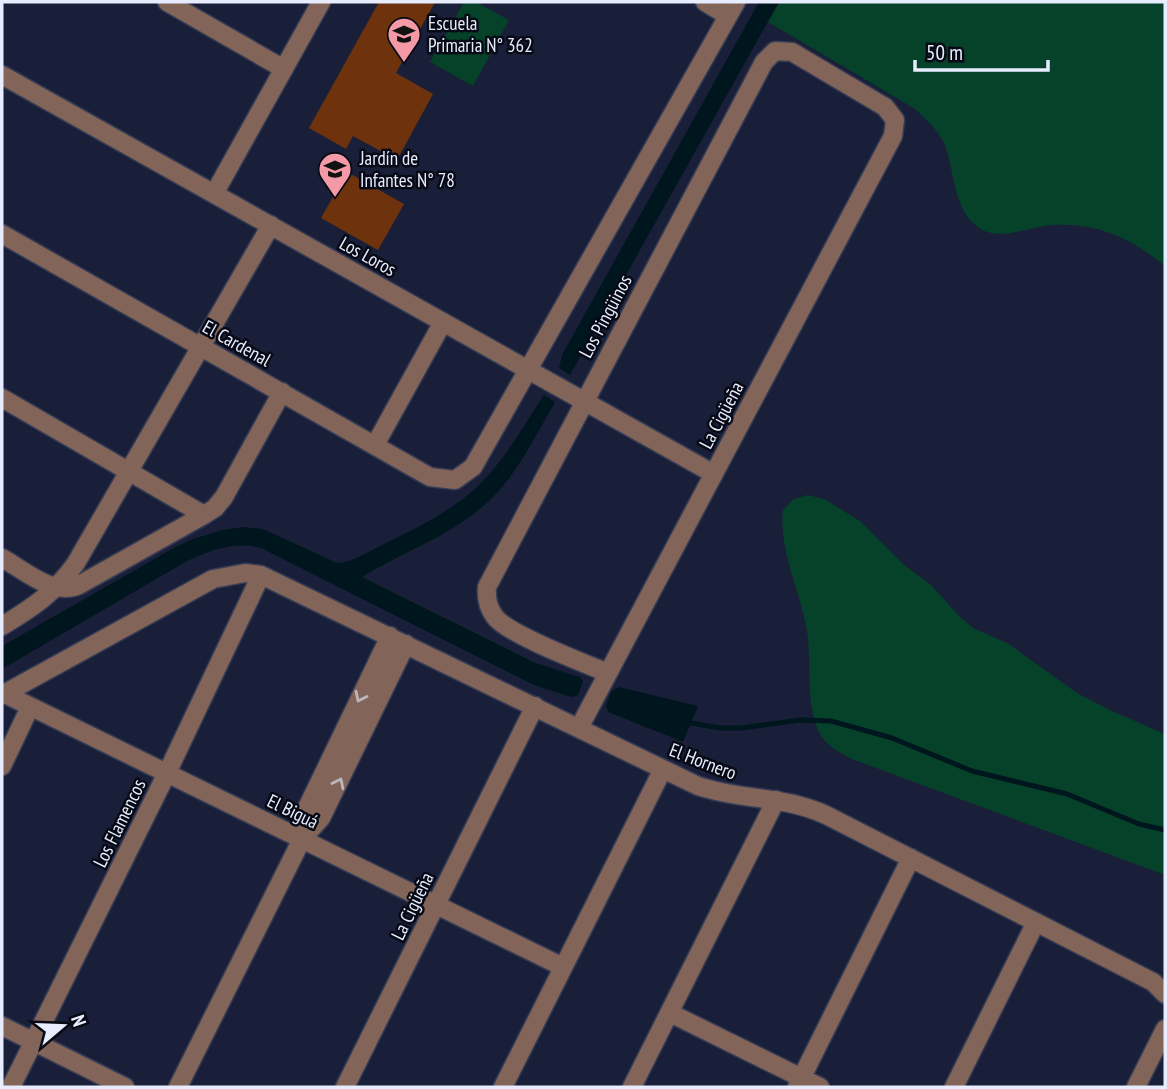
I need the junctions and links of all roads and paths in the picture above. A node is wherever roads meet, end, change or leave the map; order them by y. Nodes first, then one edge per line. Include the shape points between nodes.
1 (167, 2) edge
2 (321, 2) edge
3 (705, 2) edge
4 (732, 9) edge
5 (775, 51) joint
6 (284, 69) junction
7 (2, 75) edge
8 (214, 194) junction
9 (271, 225) junction
10 (2, 234) edge
11 (443, 322) junction
12 (201, 347) junction
13 (528, 370) junction
14 (282, 392) junction
15 (2, 398) edge
16 (584, 401) junction
17 (374, 445) junction
18 (129, 472) junction
19 (714, 474) junction
20 (455, 480) joint
21 (204, 515) junction
22 (2, 558) edge
23 (261, 575) junction
24 (57, 589) junction
25 (2, 626) edge
26 (390, 636) junction
27 (406, 644) junction
28 (608, 673) junction
29 (3, 694) edge
30 (535, 706) junction
31 (30, 707) junction
32 (579, 728) junction
33 (2, 766) edge
34 (663, 769) junction
35 (167, 773) junction
36 (776, 800) junction
37 (302, 839) junction
38 (911, 858) junction
39 (436, 904) junction
40 (1037, 922) junction
41 (564, 967) junction
42 (1165, 995) edge
43 (670, 1013) junction
44 (2, 1026) edge
45 (1165, 1029) edge
46 (34, 1042) junction
47 (799, 1083) edge
48 (11, 1087) edge
49 (125, 1087) edge
50 (178, 1087) edge
51 (345, 1087) edge
52 (503, 1087) edge
53 (632, 1087) edge
54 (820, 1087) edge
55 (954, 1087) edge
56 (1136, 1087) edge

1 - 6 street
2 - 6 street
3 - 4 street
4 - 13 street, Los Pingüinos
5 - 16 street, Los Pingüinos via 764,62
5 - 19 street, La Cigüeña via 792,52 885,107 895,120 893,135
6 - 8 street
7 - 8 street, Los Loros
8 - 9 street, Los Loros
9 - 11 street, Los Loros
9 - 12 street
10 - 12 street, El Cardenal
11 - 13 street, Los Loros
11 - 17 street
12 - 14 street, El Cardenal
12 - 18 street
13 - 16 street, Los Loros
13 - 20 street, Los Pingüinos via 473,467
14 - 17 street, El Cardenal
14 - 21 street via 224,496
15 - 18 street
16 - 19 street, Los Loros
16 - 28 street, Los Pingüinos via 489,579 486,597 494,616 509,629
17 - 20 street, El Cardenal via 430,477
18 - 21 street
18 - 24 street
19 - 28 street, La Cigüeña
21 - 24 street via 79,585
22 - 24 street
23 - 26 street, El Hornero
23 - 29 street via 213,579
23 - 35 street, Los Flamencos
24 - 25 street
26 - 27 street, El Hornero
26 -> 37 street via 305,811
27 - 30 street, El Hornero
37 -> 27 street via 321,818
28 - 32 street, La Cigüeña
29 - 31 street, El Biguá
30 - 32 street, El Hornero
30 - 39 street, La Cigüeña
31 - 33 street
31 - 35 street, El Biguá
32 - 34 street, El Hornero
34 - 36 street, El Hornero via 720,793
34 - 41 street
35 - 37 street, El Biguá
35 - 46 street, Los Flamencos
36 - 38 street, El Hornero via 807,806
36 - 43 street
37 - 39 street, El Biguá
37 - 50 street
38 - 40 street, El Hornero
38 - 47 street
39 - 41 street, El Biguá
39 - 51 street, La Cigüeña
40 - 42 street, El Hornero via 1153,982
40 - 55 street
41 - 52 street
43 - 47 street
43 - 53 street
44 - 46 street
45 - 56 street
46 - 48 street, Los Flamencos
46 - 49 street
47 - 54 street

